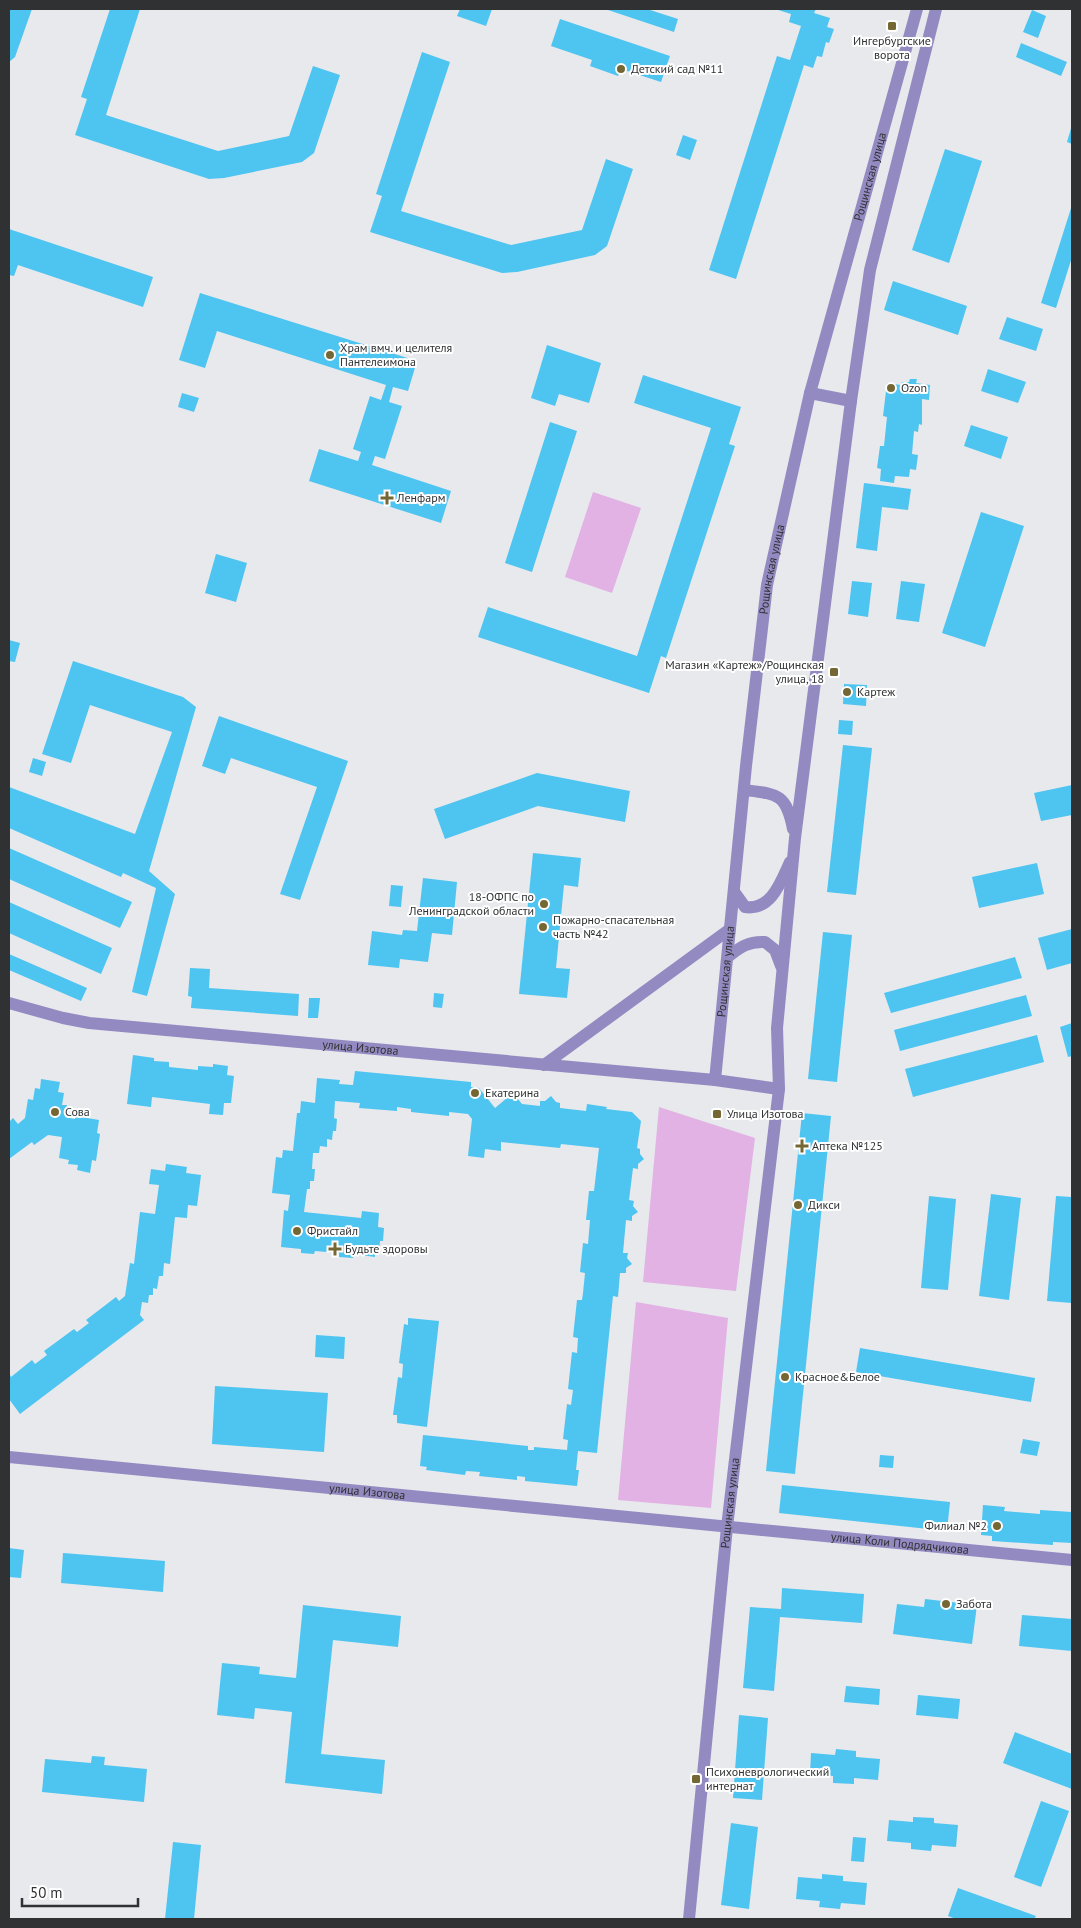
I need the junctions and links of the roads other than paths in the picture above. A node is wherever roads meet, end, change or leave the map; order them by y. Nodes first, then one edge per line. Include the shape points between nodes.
1 (917, 9) edge
2 (936, 9) edge
3 (810, 393) junction
4 (850, 401) junction
5 (744, 790) junction
6 (795, 838) junction
7 (793, 856) junction
8 (735, 893) junction
9 (730, 929) junction
10 (728, 957) junction
11 (782, 971) junction
12 (9, 1003) edge
13 (544, 1065) junction
14 (715, 1080) junction
15 (779, 1089) junction
16 (9, 1457) edge
17 (727, 1527) junction
18 (1072, 1560) edge
19 (688, 1919) edge

1 - 3 street, Рощинская улица
2 - 4 street, Рощинская улица via 870,270
3 - 4 street
3 - 5 street, Рощинская улица via 767,585
4 - 6 street, Рощинская улица
5 - 6 street via 774,794 786,803
5 - 8 street, Рощинская улица
6 - 7 street, Рощинская улица
7 - 8 street via 779,884 762,906 745,907
7 - 11 street, Рощинская улица
8 - 9 street, Рощинская улица
9 - 10 street, Рощинская улица
9 - 13 street
10 - 11 street via 748,944 765,942 775,950
10 - 14 street, Рощинская улица
11 - 15 street, Рощинская улица via 777,1028
12 - 13 street, улица Изотова via 89,1023
13 - 14 street, улица Изотова
14 - 15 street
15 - 17 street, Рощинская улица
16 - 17 street, улица Изотова
17 - 18 street, улица Коли Подрядчикова
17 - 19 street, Рощинская улица

